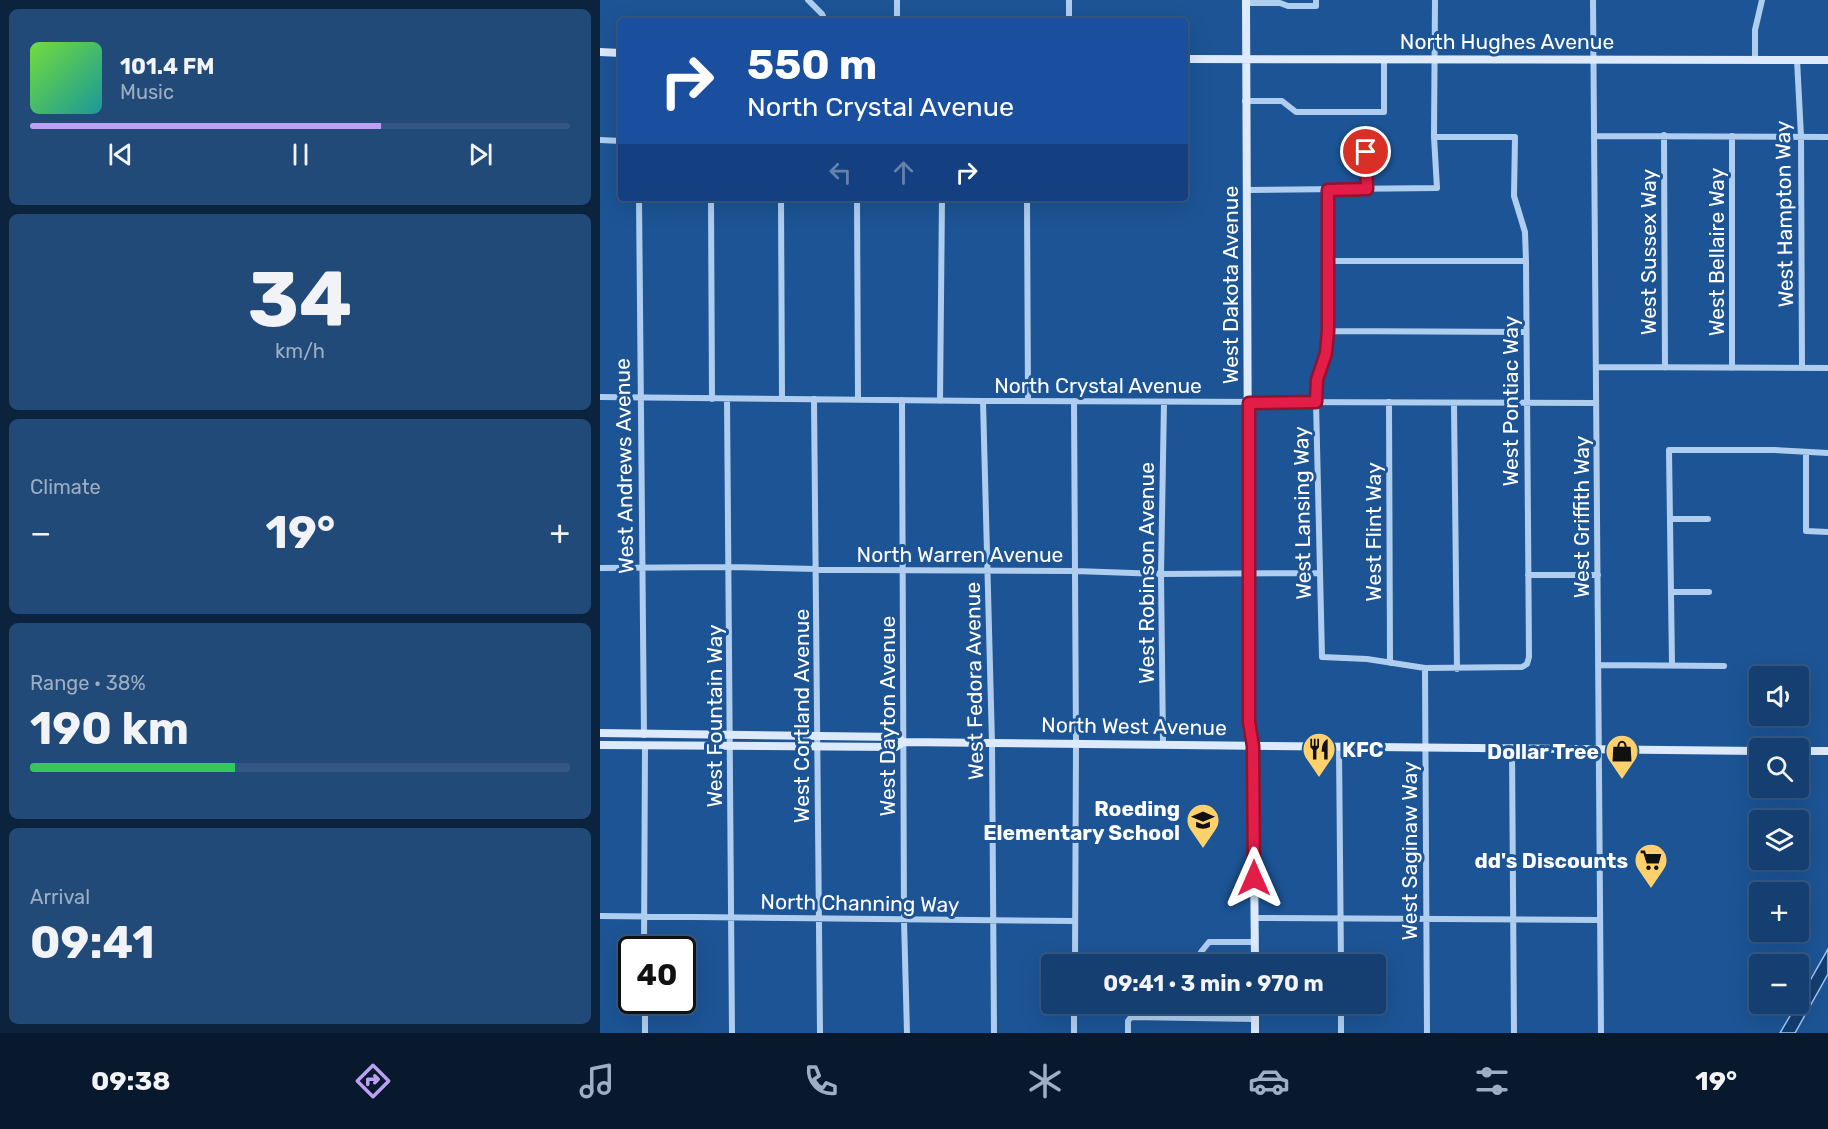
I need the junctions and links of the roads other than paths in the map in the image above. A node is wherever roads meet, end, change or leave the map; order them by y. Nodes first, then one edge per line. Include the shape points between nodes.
1 (808, 0) edge
2 (897, 0) edge
3 (1069, 0) edge
4 (1316, 0) edge
5 (1435, 0) edge
6 (1593, 0) edge
7 (1762, 0) edge
8 (1246, 2) edge
9 (824, 18) edge
10 (897, 18) edge
11 (1069, 18) edge
12 (600, 52) edge
13 (618, 53) edge
14 (1246, 58) junction
15 (1188, 59) edge
16 (1384, 59) junction
17 (1435, 59) junction
18 (1593, 59) junction
19 (1755, 60) junction
20 (1797, 60) junction
21 (1828, 60) edge
22 (1245, 101) junction
23 (1664, 135) junction
24 (1732, 135) junction
25 (1594, 136) junction
26 (1801, 136) junction
27 (1828, 136) edge
28 (1434, 137) junction
29 (600, 140) edge
30 (618, 141) edge
31 (1366, 152) dead end
32 (1367, 189) junction
33 (1247, 190) junction
34 (1328, 190) junction
35 (639, 201) edge
36 (711, 201) edge
37 (781, 201) edge
38 (857, 201) edge
39 (942, 201) edge
40 (1027, 201) edge
41 (1328, 261) junction
42 (1526, 261) junction
43 (1328, 331) junction
44 (1526, 332) junction
45 (1596, 367) junction
46 (1803, 367) junction
47 (1665, 368) junction
48 (1732, 368) junction
49 (1828, 368) edge
50 (600, 397) edge
51 (640, 398) junction
52 (712, 399) junction
53 (727, 399) junction
54 (782, 399) junction
55 (814, 399) junction
56 (858, 399) junction
57 (902, 400) junction
58 (940, 401) junction
59 (983, 401) junction
60 (1028, 401) junction
61 (1074, 401) junction
62 (1164, 402) junction
63 (1316, 402) junction
64 (1389, 402) junction
65 (1249, 403) junction
66 (1527, 403) junction
67 (1596, 403) junction
68 (1454, 404) junction
69 (1806, 453) junction
70 (1828, 453) edge
71 (1671, 519) junction
72 (1708, 519) dead end
73 (1828, 531) edge
74 (729, 567) junction
75 (600, 568) edge
76 (642, 568) junction
77 (817, 568) junction
78 (904, 570) junction
79 (988, 570) junction
80 (1075, 570) junction
81 (1320, 573) junction
82 (1161, 574) junction
83 (1249, 574) junction
84 (1528, 575) junction
85 (1598, 575) junction
86 (1671, 592) junction
87 (1709, 592) dead end
88 (1390, 663) junction
89 (1598, 665) junction
90 (1672, 665) junction
91 (1724, 666) dead end
92 (1425, 668) junction
93 (1457, 669) junction
94 (600, 733) edge
95 (644, 735) junction
96 (731, 736) junction
97 (817, 741) junction
98 (903, 742) junction
99 (992, 743) junction
100 (1076, 743) junction
101 (1163, 744) junction
102 (600, 745) edge
103 (645, 745) junction
104 (1253, 746) junction
105 (731, 747) junction
106 (1426, 747) junction
107 (1512, 747) junction
108 (1339, 748) junction
109 (1599, 748) junction
110 (1749, 751) edge
111 (1809, 751) edge
112 (1828, 751) edge
113 (600, 916) edge
114 (644, 918) junction
115 (731, 918) junction
116 (819, 918) junction
117 (1254, 918) junction
118 (1341, 919) junction
119 (1514, 919) junction
120 (904, 920) junction
121 (1426, 920) junction
122 (1600, 920) junction
123 (993, 921) junction
124 (1075, 921) junction
125 (644, 936) edge
126 (1254, 942) junction
127 (1075, 954) edge
128 (1200, 954) edge
129 (1255, 954) edge
130 (1341, 954) edge
131 (645, 1014) edge
132 (1074, 1014) edge
133 (1255, 1014) edge
134 (1341, 1014) edge
135 (1255, 1019) junction
136 (645, 1033) edge
137 (732, 1033) edge
138 (820, 1033) edge
139 (907, 1033) edge
140 (994, 1033) edge
141 (1074, 1033) edge
142 (1128, 1033) edge
143 (1255, 1033) edge
144 (1341, 1033) edge
145 (1428, 1033) edge
146 (1514, 1033) edge
147 (1601, 1033) edge

1 - 9 street
2 - 10 street
3 - 11 street
4 - 8 street via 1316,6
5 - 17 street
6 - 18 street, West Griffith Way
7 - 19 street via 1755,30
8 - 14 street, West Dakota Avenue
12 - 13 street
14 - 15 street, North Hughes Avenue
14 - 16 street, North Hughes Avenue
14 - 22 street, West Dakota Avenue
16 - 17 street, North Hughes Avenue
16 - 22 street via 1384,112 1296,111 1282,101
17 - 18 street, North Hughes Avenue
17 - 28 street
18 - 19 street, North Hughes Avenue
18 - 25 street, West Griffith Way
19 - 20 street, North Hughes Avenue
20 - 21 street, North Hughes Avenue
20 - 26 street, West Hampton Way
22 - 33 street, West Dakota Avenue
23 - 24 street
23 - 25 street
23 - 47 street, West Sussex Way
24 - 26 street
24 - 48 street, West Bellaire Way
25 - 45 street, West Griffith Way
26 - 27 street
26 - 46 street, West Hampton Way
28 - 32 street via 1437,188
28 - 42 street, West Pontiac Way via 1515,137 1514,196 1525,232
29 - 30 street
31 - 32 street
32 - 34 street
33 - 34 street
33 - 65 street, West Dakota Avenue
34 - 41 street, West Lansing Way
35 - 51 street, West Andrews Avenue
36 - 52 street
37 - 54 street
38 - 56 street
39 - 58 street
40 - 60 street
41 - 42 street
41 - 43 street, West Lansing Way
42 - 44 street, West Pontiac Way
43 - 44 street
43 - 63 street, West Lansing Way
44 - 66 street, West Pontiac Way
45 - 47 street
45 - 67 street, West Griffith Way
46 - 48 street
46 - 49 street
47 - 48 street
50 - 51 street, North Crystal Avenue
51 - 52 street, North Crystal Avenue
51 - 76 street, West Andrews Avenue
52 - 53 street, North Crystal Avenue
53 - 54 street, North Crystal Avenue
53 - 74 street, West Fountain Way
54 - 55 street, North Crystal Avenue
55 - 56 street, North Crystal Avenue
55 - 77 street, West Cortland Avenue
56 - 57 street, North Crystal Avenue
57 - 58 street, North Crystal Avenue
57 - 78 street, West Dayton Avenue
58 - 59 street, North Crystal Avenue
59 - 60 street, North Crystal Avenue
59 - 79 street, West Fedora Avenue
60 - 61 street, North Crystal Avenue
61 - 62 street, North Crystal Avenue
61 - 80 street
62 - 65 street, North Crystal Avenue
62 - 82 street, West Robinson Avenue
63 - 64 street, North Crystal Avenue
63 - 65 street, North Crystal Avenue
63 - 81 street, West Lansing Way
64 - 68 street, North Crystal Avenue
64 - 88 street, West Flint Way
65 - 83 street, West Dakota Avenue
66 - 67 street, North Crystal Avenue
66 - 68 street, North Crystal Avenue
66 - 84 street, West Pontiac Way
67 - 85 street, West Griffith Way
68 - 93 street
69 - 70 street
69 - 71 street via 1669,450
69 - 73 street via 1806,531
71 - 72 street
71 - 86 street
74 - 76 street, North Warren Avenue
74 - 77 street, North Warren Avenue
74 - 96 street, West Fountain Way
75 - 76 street, North Warren Avenue
76 - 95 street, West Andrews Avenue
77 - 78 street, North Warren Avenue
77 - 97 street, West Cortland Avenue
78 - 79 street, North Warren Avenue
78 - 98 street, West Dayton Avenue
79 - 80 street, North Warren Avenue
79 - 99 street, West Fedora Avenue
80 - 82 street, North Warren Avenue
80 - 100 street
81 - 83 street, North Warren Avenue
81 - 88 street, West Lansing Way via 1322,657
82 - 83 street, North Warren Avenue
82 - 101 street, West Robinson Avenue
83 - 104 street, West Dakota Avenue via 1249,722
84 - 85 street
84 - 93 street, West Pontiac Way via 1529,657 1525,666
85 - 89 street, West Griffith Way
86 - 87 street
86 - 90 street
88 - 92 street
89 - 90 street
89 - 109 street, West Griffith Way
90 - 91 street
92 - 93 street
92 - 106 street, West Saginaw Way
94 - 95 street, North West Avenue
95 - 96 street, North West Avenue
96 - 97 street, North West Avenue
96 - 105 street, West Fountain Way
97 - 98 street, North West Avenue via 897,737
97 - 105 street, North West Avenue
97 - 116 street, West Cortland Avenue
98 - 99 street, North West Avenue
98 - 120 street, West Dayton Avenue
99 - 100 street, North West Avenue
99 - 123 street, West Fedora Avenue
100 - 101 street, North West Avenue
100 - 124 street
101 - 104 street, North West Avenue
102 - 103 street, North West Avenue
103 - 105 street, North West Avenue
103 - 114 street
104 - 108 street, North West Avenue
104 - 117 street, West Dakota Avenue
105 - 115 street, West Fountain Way
106 - 107 street, North West Avenue
106 - 108 street, North West Avenue
106 - 121 street, West Saginaw Way
107 - 109 street, North West Avenue
107 - 119 street
108 - 118 street
109 - 110 street, North West Avenue
109 - 122 street, West Griffith Way
111 - 112 street
113 - 114 street, North Channing Way
114 - 115 street, North Channing Way
114 - 125 street
115 - 116 street, North Channing Way
115 - 137 street, West Fountain Way
116 - 120 street, North Channing Way
116 - 138 street, West Cortland Avenue
117 - 118 street
117 - 126 street, West Dakota Avenue
118 - 121 street
118 - 130 street
119 - 121 street
119 - 122 street
119 - 146 street
120 - 123 street, North Channing Way
120 - 139 street, West Dayton Avenue
121 - 145 street, West Saginaw Way
122 - 147 street, West Griffith Way
123 - 124 street, North Channing Way
123 - 140 street, West Fedora Avenue
124 - 127 street
126 - 128 street via 1209,942
126 - 129 street, West Dakota Avenue
131 - 136 street
132 - 141 street
133 - 135 street
134 - 144 street
135 - 142 street via 1131,1017
135 - 143 street

